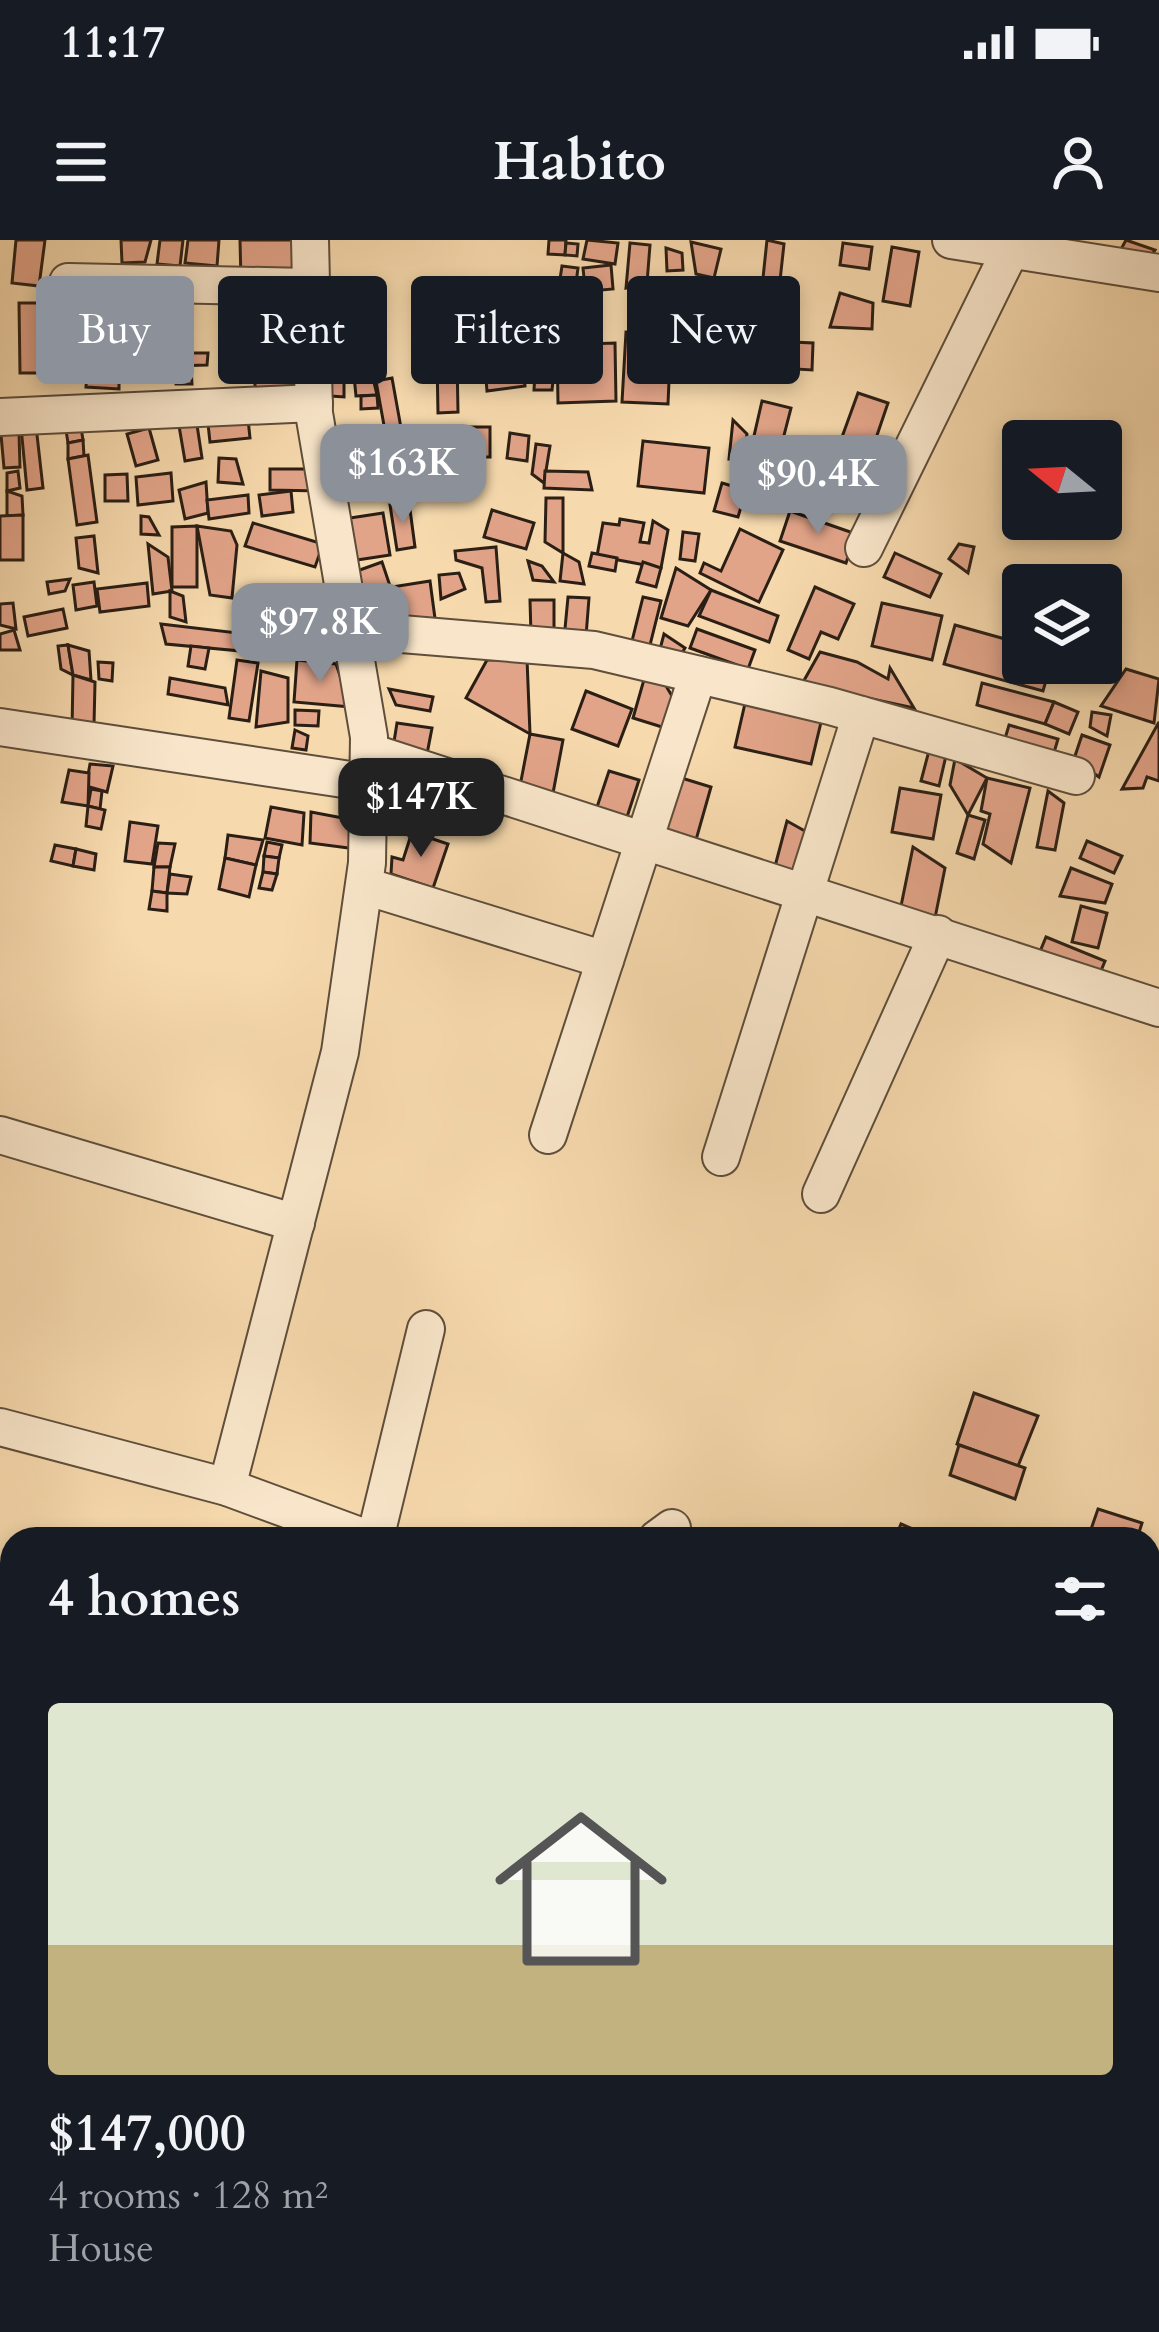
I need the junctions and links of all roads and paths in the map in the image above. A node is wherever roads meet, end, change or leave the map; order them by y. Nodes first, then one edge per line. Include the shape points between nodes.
1 (310, 240) edge
2 (951, 240) edge
3 (1011, 249) junction
4 (1159, 273) edge
5 (308, 276) edge
6 (313, 384) edge
7 (314, 403) junction
8 (0, 417) edge
9 (864, 548) dead end
10 (353, 630) junction
11 (698, 675) junction
12 (861, 715) junction
13 (0, 728) edge
14 (370, 767) junction
15 (1076, 776) dead end
16 (644, 838) junction
17 (365, 886) junction
18 (806, 890) junction
19 (938, 934) junction
20 (605, 960) junction
21 (1159, 1008) edge
22 (548, 1135) dead end
23 (0, 1136) edge
24 (722, 1157) dead end
25 (821, 1194) dead end
26 (296, 1223) junction
27 (426, 1329) dead end
28 (0, 1427) edge
29 (227, 1486) junction
30 (339, 1527) edge
31 (375, 1527) edge

1 - 5 street
2 - 3 street
3 - 4 street
3 - 9 street
6 - 7 street
7 - 8 street
7 - 10 street
10 - 11 street via 593,650
10 - 14 street
11 - 12 street
11 - 16 street
12 - 15 street
12 - 18 street
13 - 14 street
14 - 16 street
14 - 17 street
16 - 18 street
16 - 20 street
17 - 20 street
17 - 26 street via 340,1052
18 - 19 street
18 - 24 street
19 - 21 street
19 - 25 street
20 - 22 street
23 - 26 street
26 - 29 street
27 - 31 street
28 - 29 street
29 - 30 street

